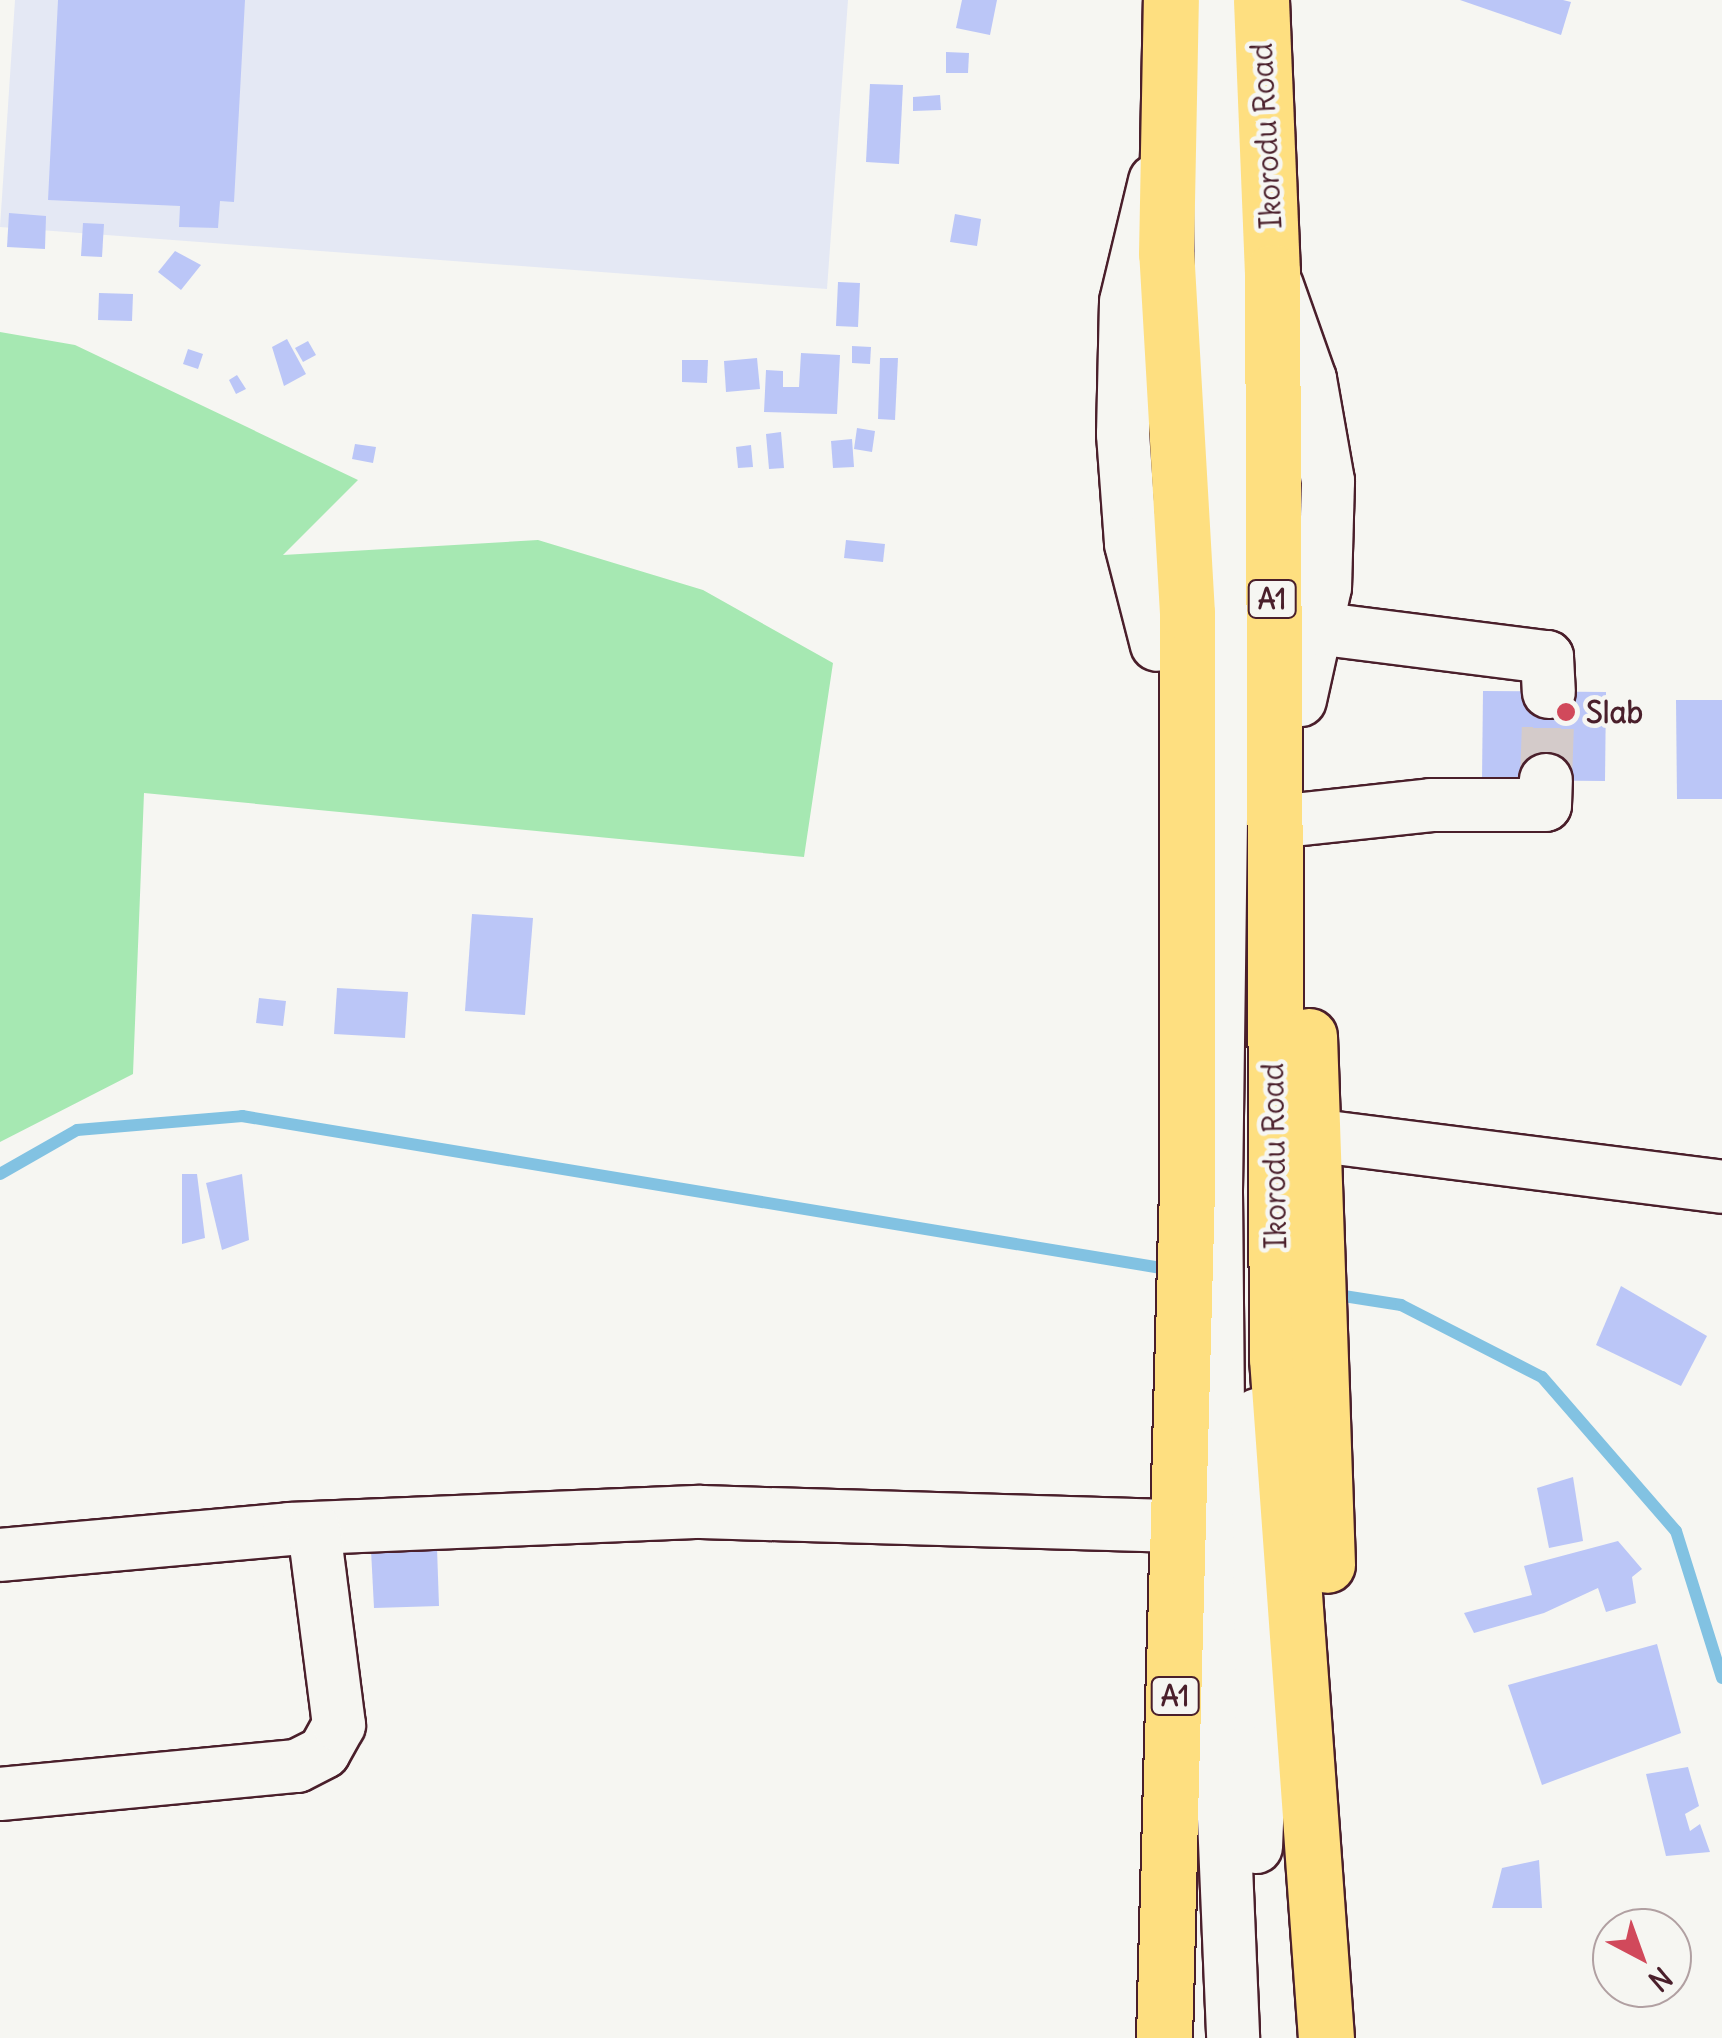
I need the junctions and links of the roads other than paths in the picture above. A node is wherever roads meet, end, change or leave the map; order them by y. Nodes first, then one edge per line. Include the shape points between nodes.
1 (1171, 0) edge
2 (1218, 0) edge
3 (1261, 0) edge
4 (1168, 126) junction
5 (1166, 254) junction
6 (1272, 272) junction
7 (1316, 628) junction
8 (1157, 645) junction
9 (1549, 692) tunnel mouth
10 (1300, 700) junction
11 (1546, 780) tunnel mouth
12 (1303, 818) junction
13 (1312, 1135) junction
14 (1722, 1187) edge
15 (1233, 1194) junction
16 (1236, 1356) junction
17 (1160, 1526) junction
18 (314, 1529) junction
19 (0, 1555) edge
20 (0, 1794) edge
21 (1168, 1916) junction
22 (1164, 2038) edge
23 (1233, 2038) edge
24 (1245, 2038) edge
25 (1326, 2038) edge
26 (1334, 2038) edge

1 - 4 highway, Ikorodu Road / A1
2 - 15 street
3 - 6 highway, Ikorodu Road / A1
4 - 5 highway, Ikorodu Road / A1
4 - 8 street via 1126,302 1123,434 1131,544
5 - 8 highway, Ikorodu Road / A1
5 - 15 highway, Ikorodu Road / A1
6 - 7 street via 1310,380 1328,481 1325,587
6 - 10 highway, Ikorodu Road / A1
6 - 15 highway, Ikorodu Road / A1
7 - 9 street via 1548,656
7 - 10 street
8 - 15 highway, Ikorodu Road / A1
10 - 12 highway, Ikorodu Road / A1
11 - 12 street via 1545,805 1430,805
12 - 13 highway, Ikorodu Road / A1
13 - 14 street
13 - 15 highway, Ikorodu Road / A1
15 - 16 highway, Ikorodu Road / A1
15 - 16 highway, Ikorodu Road / A1
16 - 17 highway, Ikorodu Road / A1
16 - 21 highway, Ikorodu Road / A1
16 - 23 street via 1221,1747
16 - 24 street via 1262,1702
16 - 25 highway, Ikorodu Road / A1
16 - 26 highway, Ikorodu Road / A1 via 1334,1790
17 - 18 street via 701,1512
17 - 21 highway, Ikorodu Road / A1
18 - 19 street
18 - 20 street via 340,1725 324,1752 296,1766
21 - 22 highway, Ikorodu Road / A1

